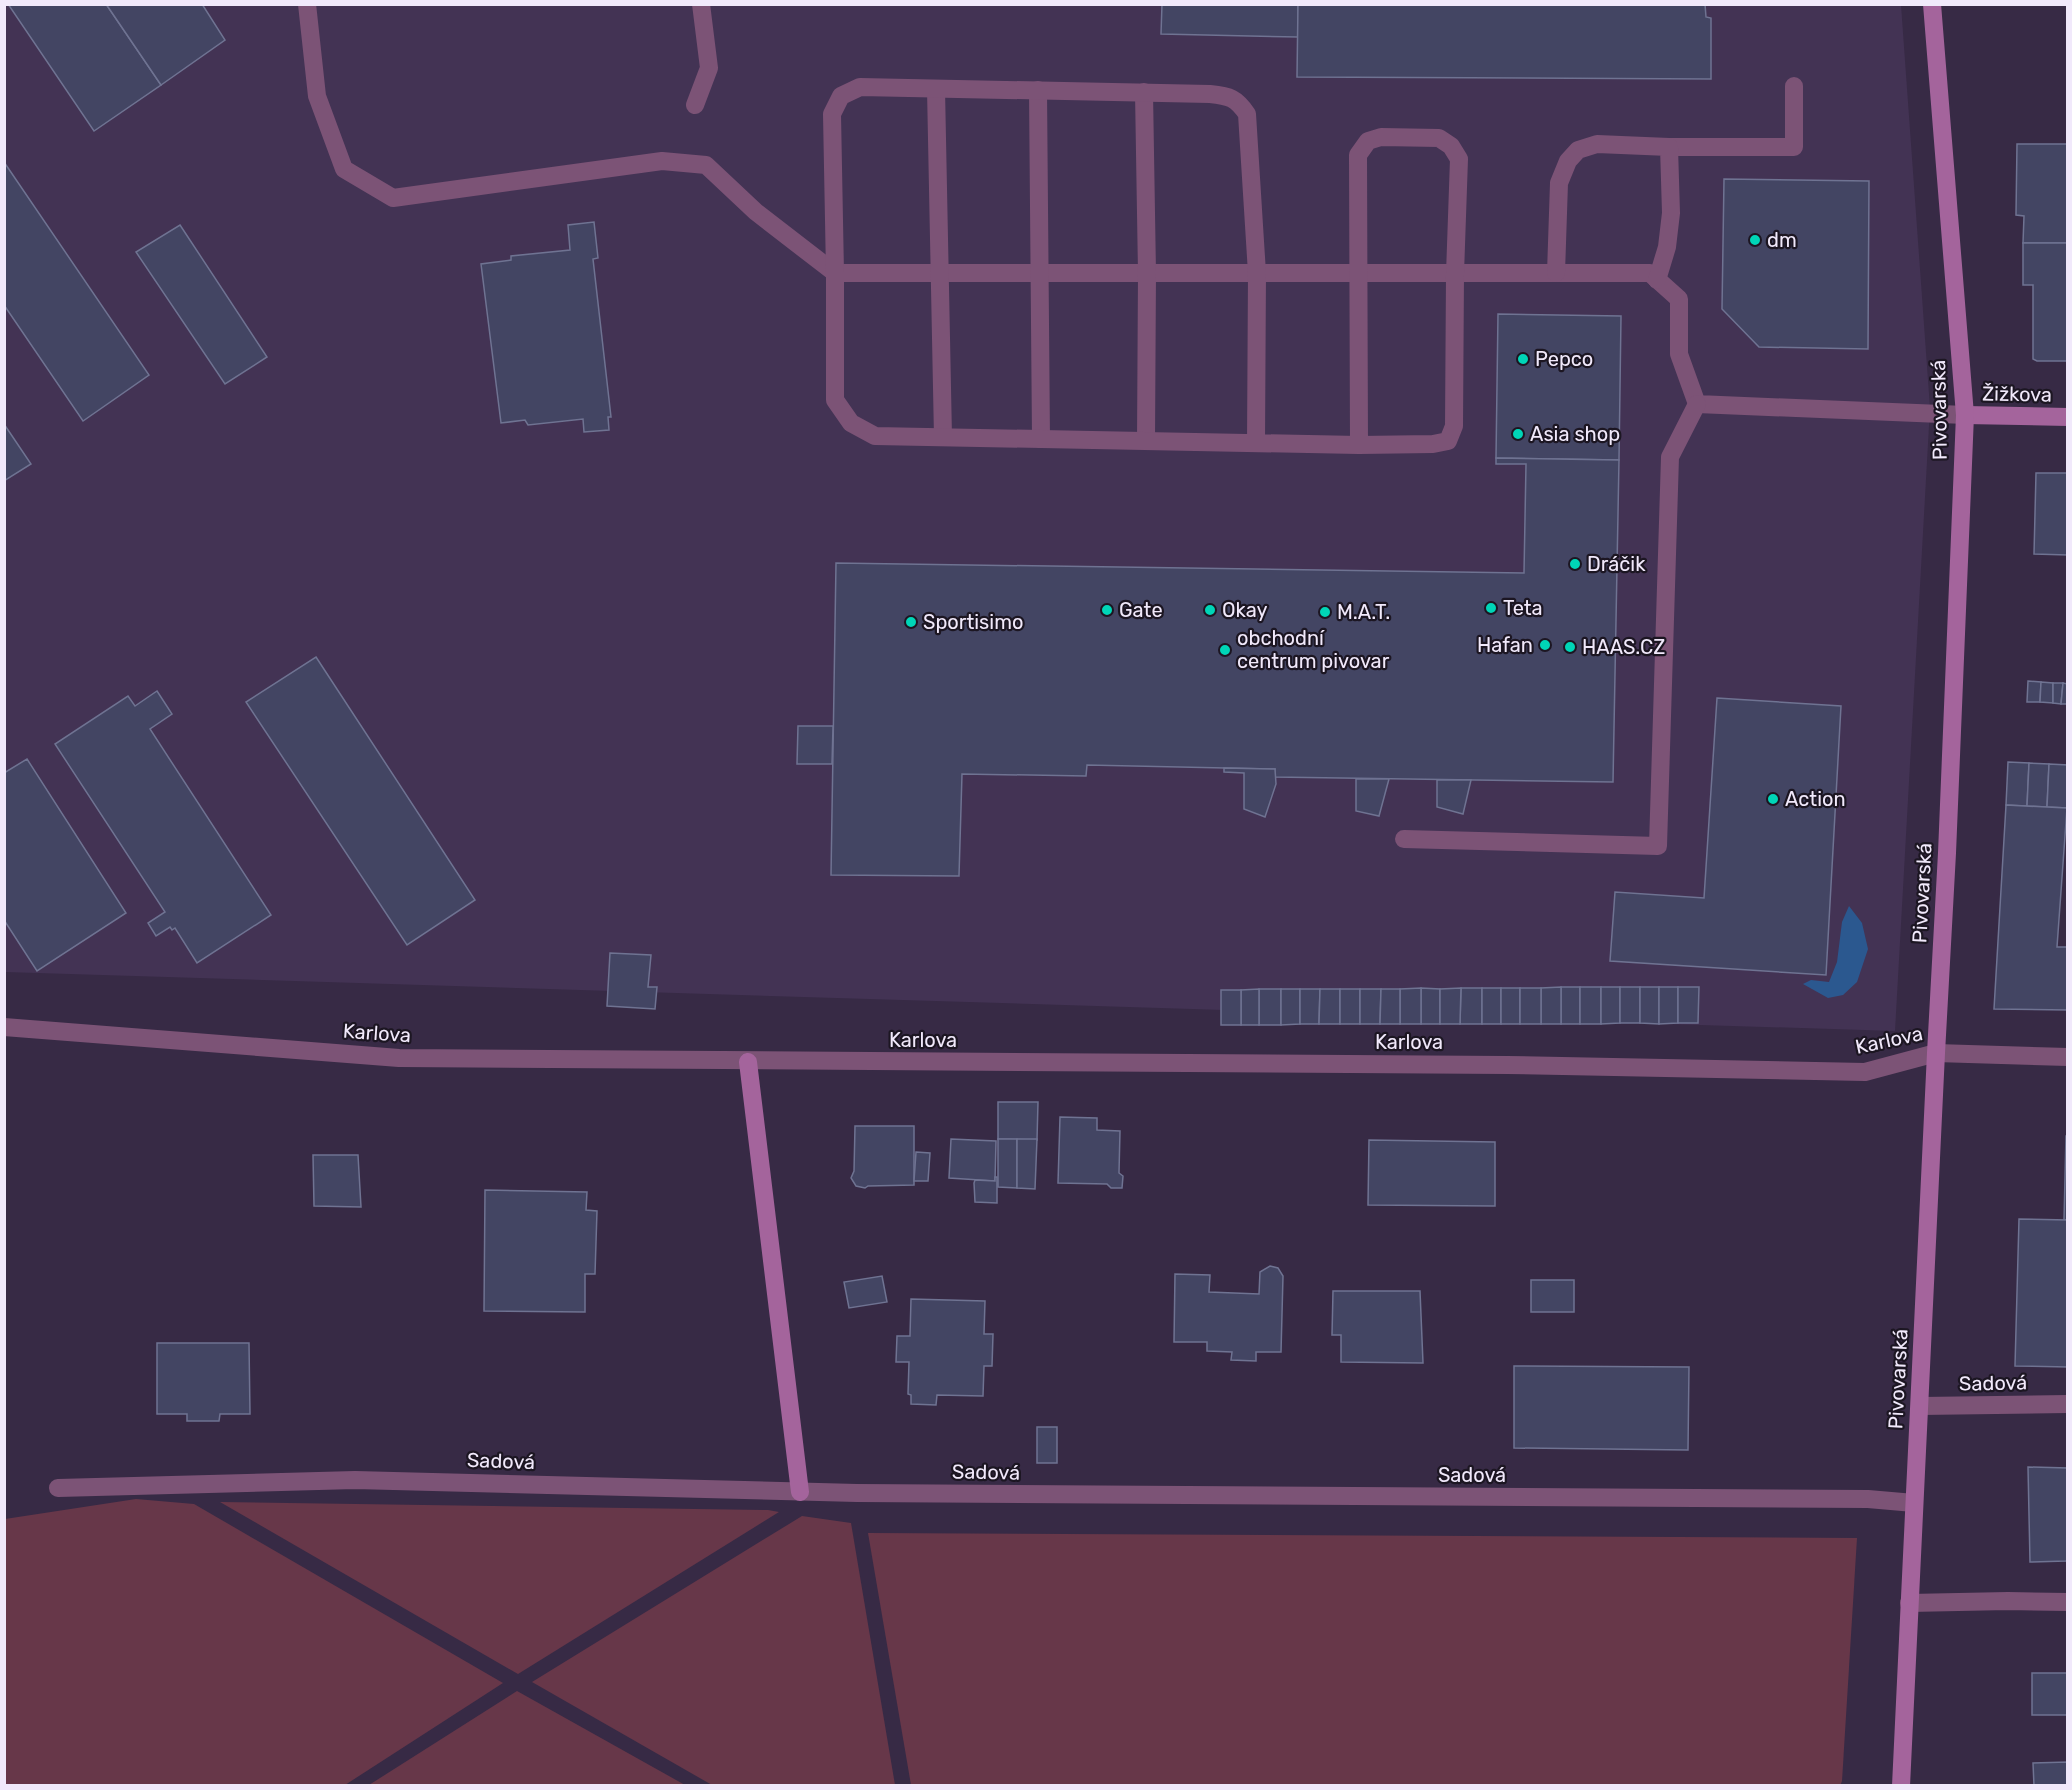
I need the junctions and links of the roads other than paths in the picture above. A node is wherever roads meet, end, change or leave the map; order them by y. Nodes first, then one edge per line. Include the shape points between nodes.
1 (308, 4) edge
2 (701, 4) edge
3 (1932, 4) edge
4 (1794, 86) dead end
5 (936, 88) junction
6 (1038, 90) junction
7 (1144, 92) junction
8 (695, 105) dead end
9 (1669, 147) junction
10 (835, 273) junction
11 (940, 273) junction
12 (1040, 273) junction
13 (1147, 273) junction
14 (1257, 273) junction
15 (1359, 273) junction
16 (1556, 273) junction
17 (1455, 274) junction
18 (1657, 280) junction
19 (1697, 404) junction
20 (1965, 415) junction
21 (2067, 417) edge
22 (943, 437) junction
23 (1041, 439) junction
24 (1146, 440) junction
25 (1256, 442) junction
26 (1359, 445) junction
27 (1404, 839) dead end
28 (4, 1027) edge
29 (1936, 1053) junction
30 (2067, 1057) edge
31 (748, 1062) junction
32 (2067, 1404) edge
33 (1920, 1406) junction
34 (58, 1488) dead end
35 (800, 1492) junction
36 (1914, 1503) junction
37 (2067, 1602) edge
38 (1909, 1603) junction
39 (1901, 1785) edge

1 - 10 street via 317,96 344,169 393,198 662,161 706,165 756,212
2 - 8 street via 709,68
3 - 20 street, Pivovarská
4 - 9 street via 1794,147
5 - 6 street
5 - 10 street via 860,87 841,96 832,114
5 - 11 street
6 - 7 street
6 - 12 street
7 - 13 street
7 - 14 street via 1226,96 1238,101 1247,114
9 - 16 street via 1597,144 1578,150 1568,160 1559,183
9 - 18 street via 1671,213 1667,247
10 - 11 street
10 - 22 street via 835,400 851,423 874,436
11 - 12 street
11 - 22 street
12 - 13 street
12 - 23 street
13 - 14 street
13 - 24 street
14 - 15 street
14 - 25 street
15 - 17 street
15 - 17 street via 1358,154 1368,141 1381,137 1439,138 1460,159
15 - 26 street
16 - 17 street
16 - 18 street via 1650,273
17 - 26 street via 1454,426 1448,441
18 - 19 street via 1679,299 1679,354
19 - 20 street
19 - 27 street via 1670,457 1658,846
20 - 21 street, Žižkova
20 - 29 street, Pivovarská
22 - 23 street
23 - 24 street
24 - 25 street
25 - 26 street
28 - 31 street, Karlova via 399,1058
29 - 30 street, Karlova
29 - 31 street, Karlova via 1865,1072 1495,1065
29 - 33 street, Pivovarská
31 - 35 street
32 - 33 street, Sadová
33 - 36 street, Pivovarská
34 - 35 street, Sadová via 355,1480
35 - 36 street, Sadová via 1868,1499
36 - 38 street, Pivovarská
37 - 38 street
38 - 39 street, Pivovarská

